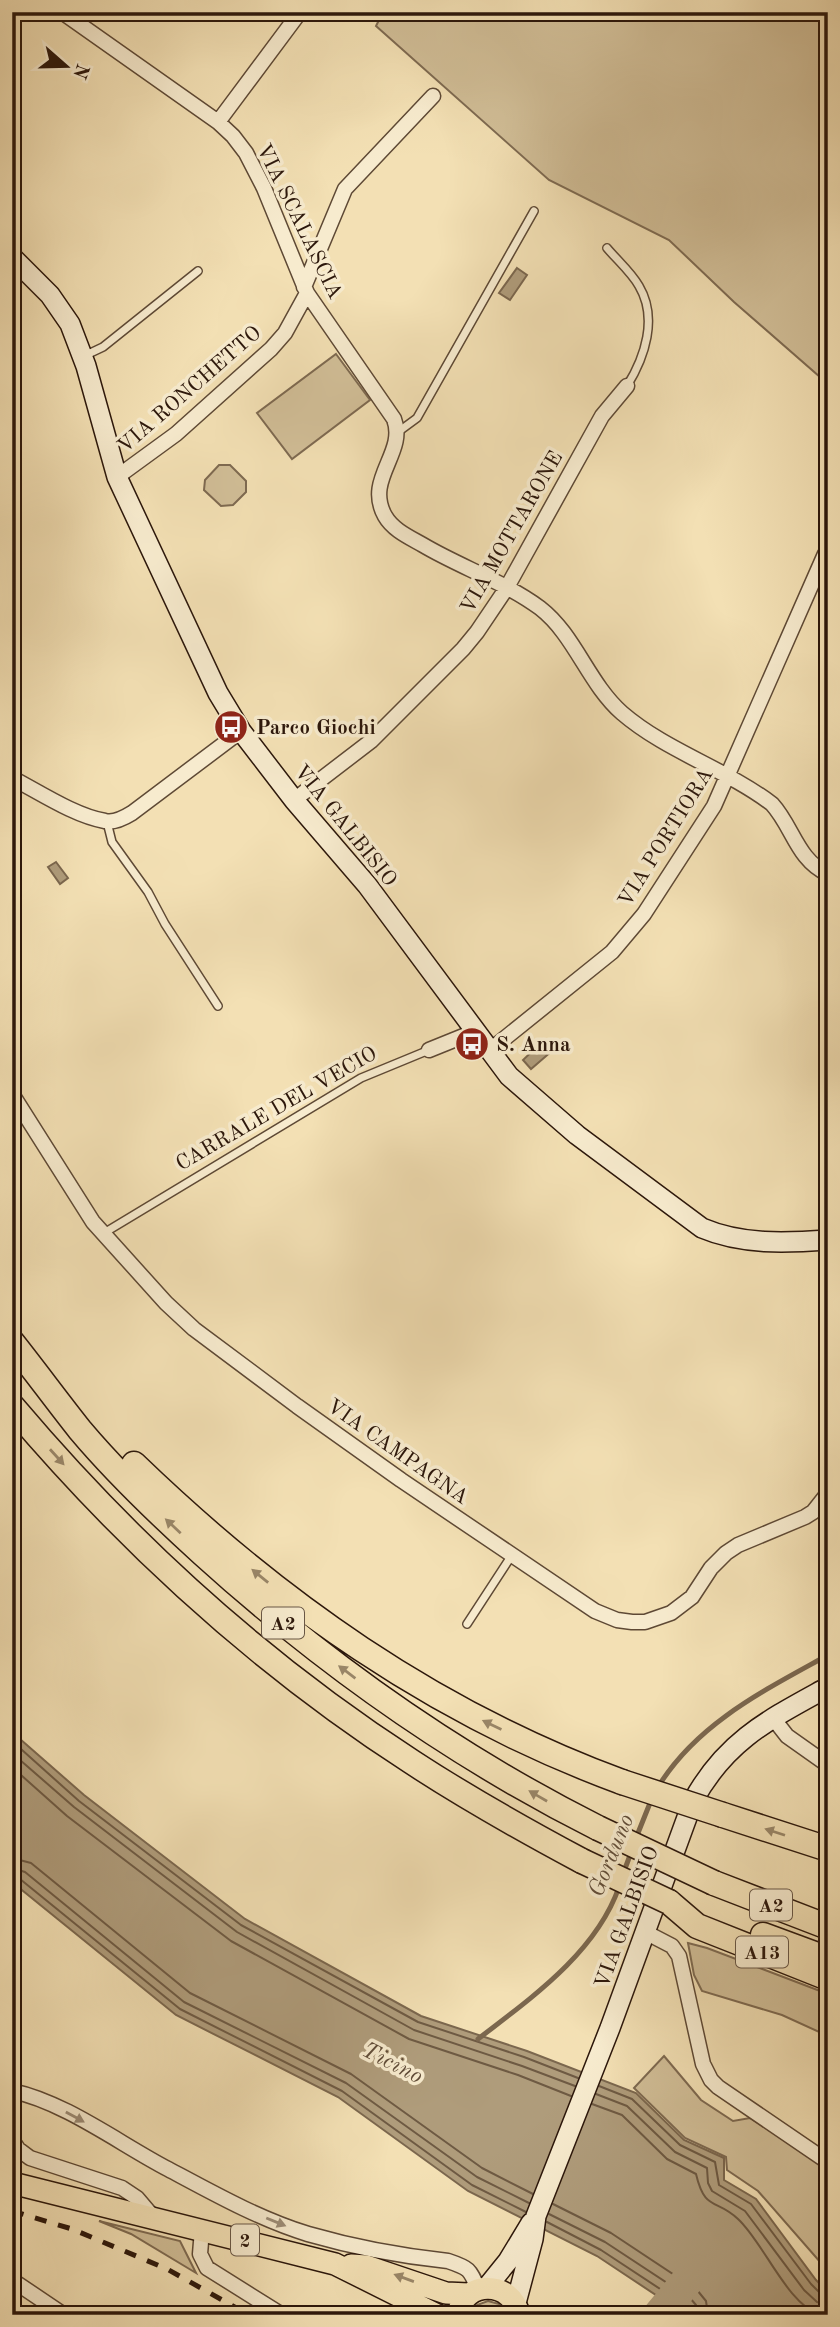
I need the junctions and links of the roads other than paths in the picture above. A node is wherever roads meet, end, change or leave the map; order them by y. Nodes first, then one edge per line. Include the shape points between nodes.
1 (62, 12) edge
2 (300, 12) edge
3 (433, 96) dead end
4 (218, 122) junction
5 (534, 211) dead end
6 (607, 248) dead end
7 (12, 257) edge
8 (198, 271) dead end
9 (305, 290) junction
10 (83, 357) junction
11 (627, 386) joint
12 (398, 432) junction
13 (117, 477) junction
14 (825, 554) dead end
15 (506, 589) junction
16 (241, 731) junction
17 (12, 778) edge
18 (727, 778) junction
19 (294, 800) junction
20 (107, 822) junction
21 (828, 874) edge
22 (218, 1006) dead end
23 (476, 1031) junction
24 (429, 1050) joint
25 (489, 1051) junction
26 (12, 1094) edge
27 (103, 1234) junction
28 (828, 1240) edge
29 (17, 1347) edge
30 (12, 1406) edge
31 (828, 1493) edge
32 (512, 1555) junction
33 (467, 1624) dead end
34 (828, 1687) edge
35 (773, 1718) junction
36 (828, 1766) edge
37 (828, 1849) edge
38 (700, 1918) junction
39 (828, 1927) edge
40 (645, 1932) junction
41 (828, 1959) edge
42 (828, 1978) edge
43 (12, 2091) edge
44 (12, 2140) edge
45 (828, 2162) edge
46 (12, 2183) edge
47 (154, 2218) junction
48 (202, 2230) junction
49 (335, 2264) junction
50 (516, 2264) junction
51 (12, 2280) edge
52 (478, 2290) junction
53 (517, 2309) edge
54 (64, 2315) edge
55 (282, 2315) edge
56 (436, 2315) edge
57 (458, 2315) edge

1 - 4 street, VIA SCALASCIA
2 - 4 street
3 - 9 street, VIA RONCHETTO via 345,189
4 - 9 street, VIA SCALASCIA via 256,170
5 - 12 lane via 417,418
6 - 11 lane via 641,289 648,315 644,351
7 - 10 street, VIA GALBISIO via 61,310
8 - 10 lane via 103,347
9 - 12 street, VIA SCALASCIA via 387,408
9 - 13 street, VIA RONCHETTO via 285,333 271,349 176,434
10 - 13 street, VIA GALBISIO
11 - 15 street, VIA MOTTARONE via 602,416
12 - 15 street via 379,489 384,514 398,530
13 - 16 street, VIA GALBISIO via 207,672
14 - 18 street, VIA PORTIORA
15 - 18 street via 556,623 622,713
15 - 19 street, VIA MOTTARONE via 463,649 371,741
16 - 19 street, VIA GALBISIO
16 - 20 street via 132,813
17 - 20 street
18 - 21 street via 772,804 807,861
18 - 25 street, VIA PORTIORA via 644,914 612,952
19 - 23 street, VIA GALBISIO via 367,885
20 - 22 lane via 112,842
23 - 24 street, CARRALE DEL VECIO
23 - 25 street, VIA GALBISIO
24 - 27 lane, CARRALE DEL VECIO via 361,1078
25 - 28 street, VIA GALBISIO via 543,1108 702,1228 756,1241
26 - 27 street, VIA CAMPAGNA
27 - 32 street, VIA CAMPAGNA via 166,1303 221,1351
37 -> 29 highway, A2, bridge via 622,1782 542,1749 395,1673 324,1626 218,1541
39 -> 29 highway, A2, bridge via 714,1883 598,1828 511,1781 362,1684 265,1608 121,1475
30 -> 38 highway, A2, bridge via 174,1576 333,1707 502,1817
31 - 32 street, VIA CAMPAGNA via 805,1517 726,1553 681,1606 645,1622 607,1617
32 - 33 lane
34 - 35 street, VIA GALBISIO
35 - 36 street via 786,1736
35 - 40 street, VIA GALBISIO via 724,1756 700,1789
38 - 41 highway, A2
38 - 42 highway, A13
40 - 45 street via 672,1946 679,1956 703,2064 711,2080
40 - 50 street, VIA GALBISIO via 536,2216 524,2232
43 -> 52 street via 56,2106 167,2169 276,2222 367,2248 448,2261 469,2269
44 - 47 street via 30,2158 130,2192
46 - 47 main road, 2
47 - 48 main road, 2
48 - 49 main road, 2
48 - 55 street via 200,2254 207,2268
52 -> 49 main road, 2 via 437,2290 366,2266
49 - 56 main road, 2
50 - 52 street, VIA GALBISIO
50 - 53 street, VIA GALBISIO
51 - 54 street
52 - 53 main road via 504,2291
52 - 57 main road via 462,2301

